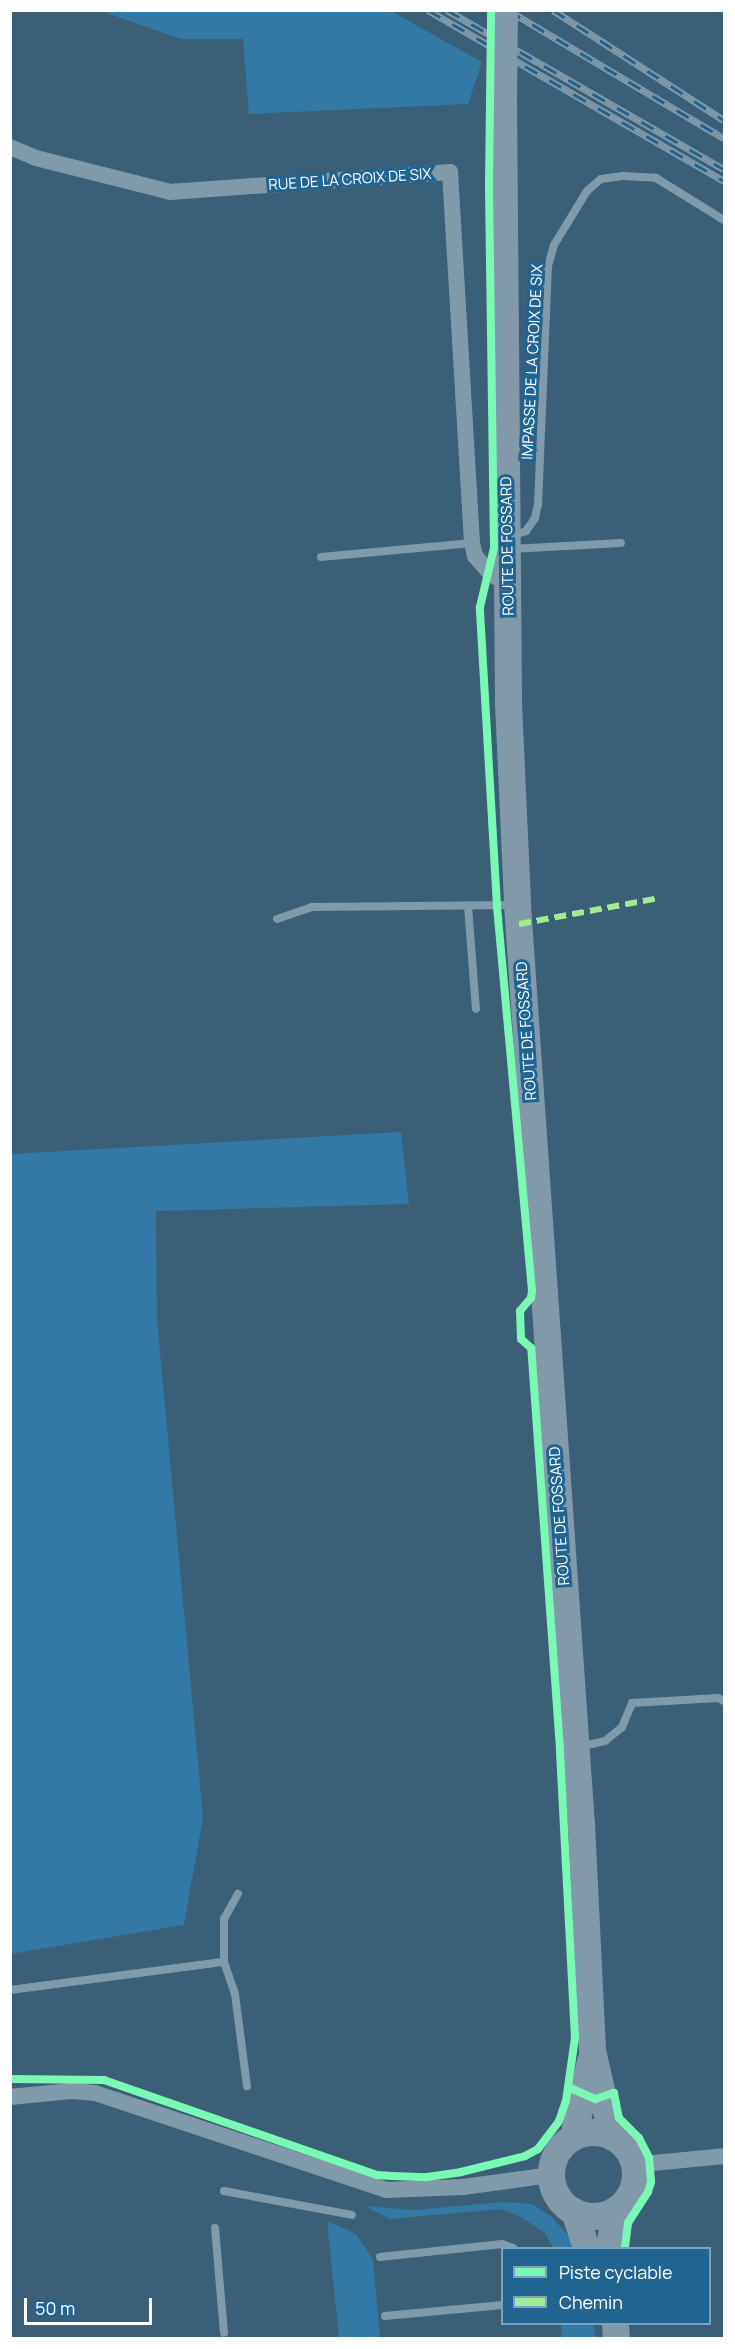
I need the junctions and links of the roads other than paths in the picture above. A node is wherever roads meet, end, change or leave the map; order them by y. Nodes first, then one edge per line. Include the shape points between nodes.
1 (504, 10) edge
2 (10, 147) edge
3 (724, 220) edge
4 (472, 543) junction
5 (507, 543) junction
6 (621, 543) dead end
7 (321, 557) dead end
8 (508, 579) junction
9 (518, 905) junction
10 (468, 906) junction
11 (277, 919) dead end
12 (476, 1009) dead end
13 (724, 1701) edge
14 (576, 1748) junction
15 (238, 1894) dead end
16 (224, 1962) junction
17 (10, 1990) edge
18 (592, 2050) junction
19 (247, 2086) dead end
20 (10, 2097) edge
21 (573, 2137) junction
22 (612, 2137) junction
23 (724, 2156) edge
24 (633, 2165) junction
25 (551, 2175) junction
26 (224, 2191) dead end
27 (615, 2209) junction
28 (574, 2211) junction
29 (352, 2215) dead end
30 (215, 2228) dead end
31 (510, 2247) edge
32 (586, 2247) edge
33 (609, 2247) edge
34 (380, 2257) dead end
35 (501, 2305) edge
36 (386, 2316) dead end
37 (224, 2333) dead end

1 - 5 main road, ROUTE DE FOSSARD, bridge
2 - 4 street, RUE DE LA CROIX DE SIX via 36,158 170,192 450,172
3 - 5 lane, IMPASSE DE LA CROIX DE SIX via 656,178 601,179 587,191 554,245 548,266 535,518 526,531
4 - 7 lane
4 - 8 street, RUE DE LA CROIX DE SIX via 475,556 489,572
5 - 6 lane
5 - 8 main road, ROUTE DE FOSSARD
8 - 9 main road, ROUTE DE FOSSARD via 508,703
9 - 10 lane
9 - 14 main road, ROUTE DE FOSSARD
10 - 11 lane via 312,907
10 - 12 lane
13 - 14 lane via 718,1698 632,1703 622,1727 605,1742
14 - 18 main road, ROUTE DE FOSSARD
15 - 16 lane via 224,1919
16 - 17 lane
16 - 19 lane via 235,1994
18 - 21 main road
18 - 22 main road
20 - 25 street via 72,2091 95,2093 386,2190 463,2187
21 - 22 main road via 599,2132
21 - 25 main road via 556,2153
22 - 24 main road via 624,2145
23 - 24 street
24 - 27 main road via 633,2187
25 - 28 main road via 557,2196
26 - 29 lane
27 - 28 main road via 602,2215
27 - 33 main road
28 - 32 main road
30 - 37 lane
31 - 34 lane via 502,2244
35 - 36 lane

